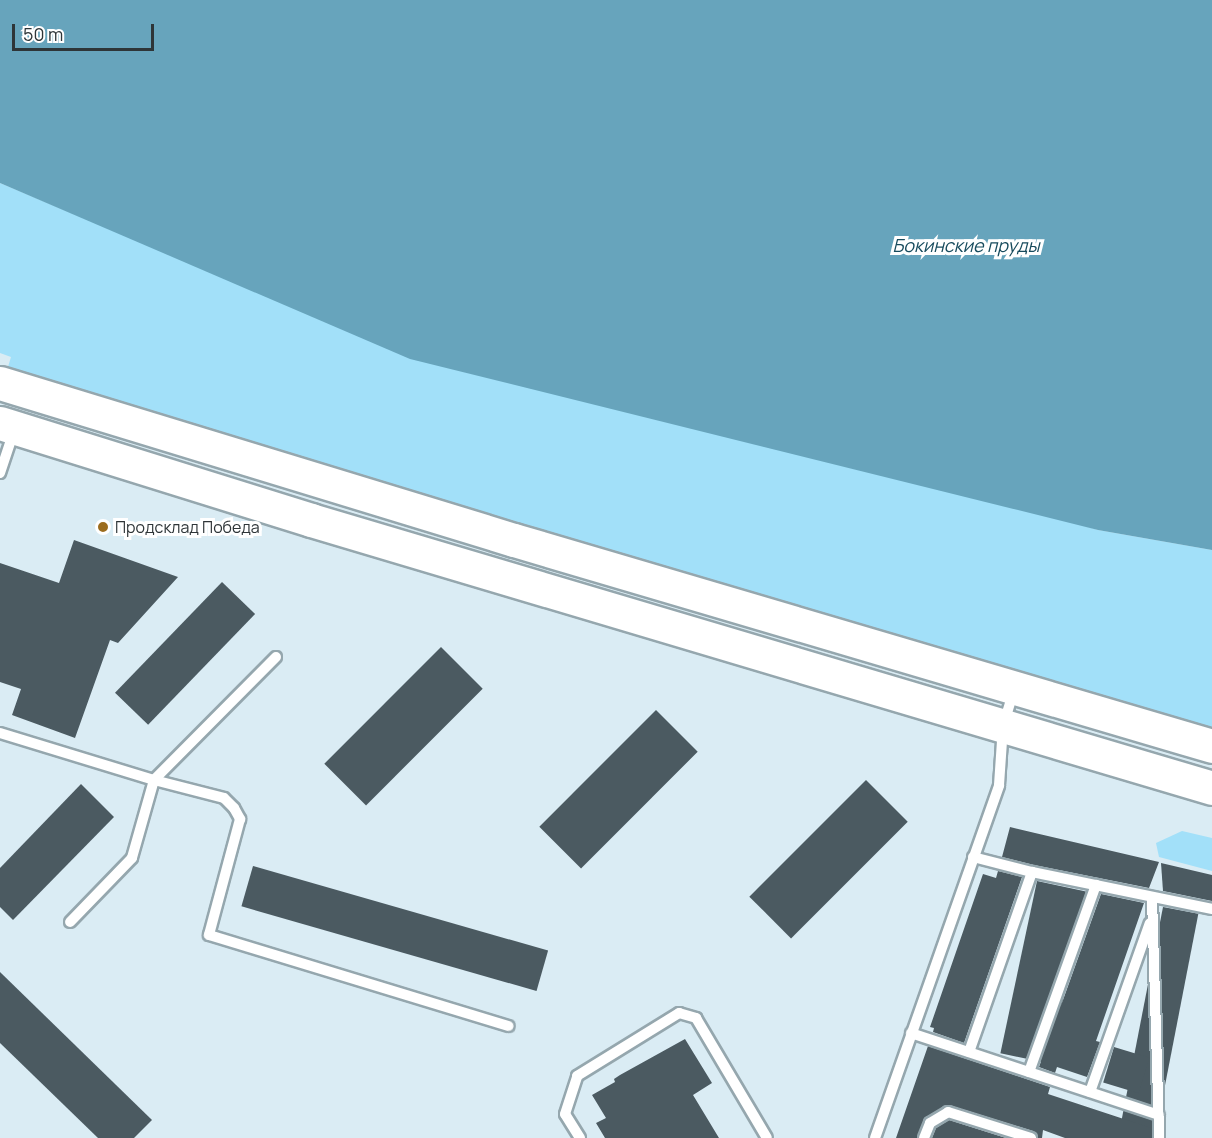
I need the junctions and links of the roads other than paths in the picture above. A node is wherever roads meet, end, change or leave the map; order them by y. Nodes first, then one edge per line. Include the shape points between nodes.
1 (0, 383) edge
2 (8, 425) edge
3 (0, 473) edge
4 (276, 657) dead end
5 (1015, 688) junction
6 (1003, 726) junction
7 (0, 733) edge
8 (1212, 746) edge
9 (154, 780) junction
10 (1212, 788) edge
11 (974, 857) junction
12 (1032, 872) junction
13 (1096, 885) junction
14 (1152, 897) junction
15 (1212, 909) edge
16 (1153, 915) junction
17 (70, 922) dead end
18 (508, 1026) dead end
19 (911, 1033) junction
20 (969, 1052) junction
21 (1029, 1072) junction
22 (1090, 1092) junction
23 (1159, 1115) junction
24 (580, 1138) edge
25 (767, 1138) edge
26 (875, 1138) edge
27 (924, 1138) edge
28 (1031, 1138) edge
29 (1159, 1138) edge

1 - 5 main road
2 - 3 lane
2 - 6 main road via 310,520
4 - 9 lane
5 - 6 lane
5 - 8 main road
6 - 10 main road
6 - 11 lane via 999,786
7 - 9 lane
9 - 17 lane via 132,858
9 - 18 lane via 224,798 240,819 209,935
11 - 12 lane
11 - 19 lane
12 - 13 lane
12 - 20 lane
13 - 14 lane
13 - 21 lane
14 - 15 lane
14 - 16 lane
16 - 22 lane
16 - 23 lane
19 - 20 lane
19 - 26 lane
20 - 21 lane
21 - 22 lane
22 - 23 lane
23 - 29 lane
24 - 25 lane via 565,1114 577,1076 679,1013 696,1018
27 - 28 lane via 930,1123 948,1112

